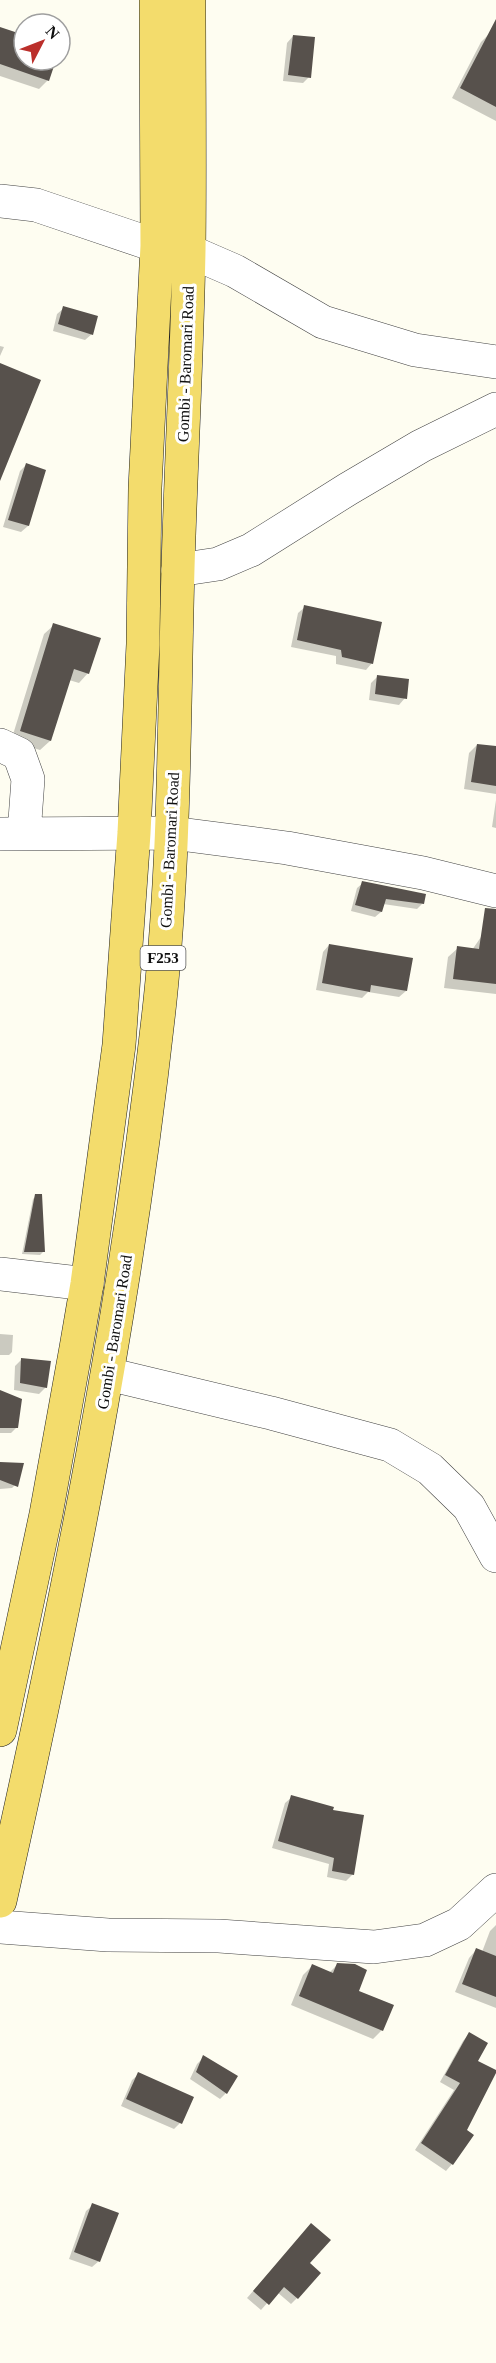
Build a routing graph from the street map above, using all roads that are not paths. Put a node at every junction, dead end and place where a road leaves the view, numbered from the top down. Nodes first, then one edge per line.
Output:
1 (156, 0) edge
2 (189, 0) edge
3 (0, 201) edge
4 (157, 246) junction
5 (189, 251) junction
6 (496, 362) edge
7 (496, 409) edge
8 (178, 570) junction
9 (0, 745) edge
10 (172, 833) junction
11 (12, 834) edge
12 (135, 834) junction
13 (496, 891) edge
14 (0, 1274) edge
15 (87, 1284) junction
16 (108, 1374) junction
17 (496, 1556) edge
18 (0, 1730) edge
19 (496, 1890) edge
20 (0, 1901) edge
21 (0, 1927) edge

1 - 4 main road, Gombi - Baromari Road / F253
2 - 5 main road, Gombi - Baromari Road / F253
3 - 4 street
4 - 12 main road, Gombi - Baromari Road / F253
5 - 6 street
5 - 8 main road, Gombi - Baromari Road / F253
7 - 8 street
8 - 10 main road, Gombi - Baromari Road / F253
9 - 11 street
10 - 12 street
10 - 13 street
10 - 16 main road, Gombi - Baromari Road / F253
11 - 12 street
12 - 15 main road, Gombi - Baromari Road / F253
14 - 15 street
15 - 18 main road, Gombi - Baromari Road / F253
16 - 17 street
16 - 20 main road, Gombi - Baromari Road / F253
19 - 21 street

